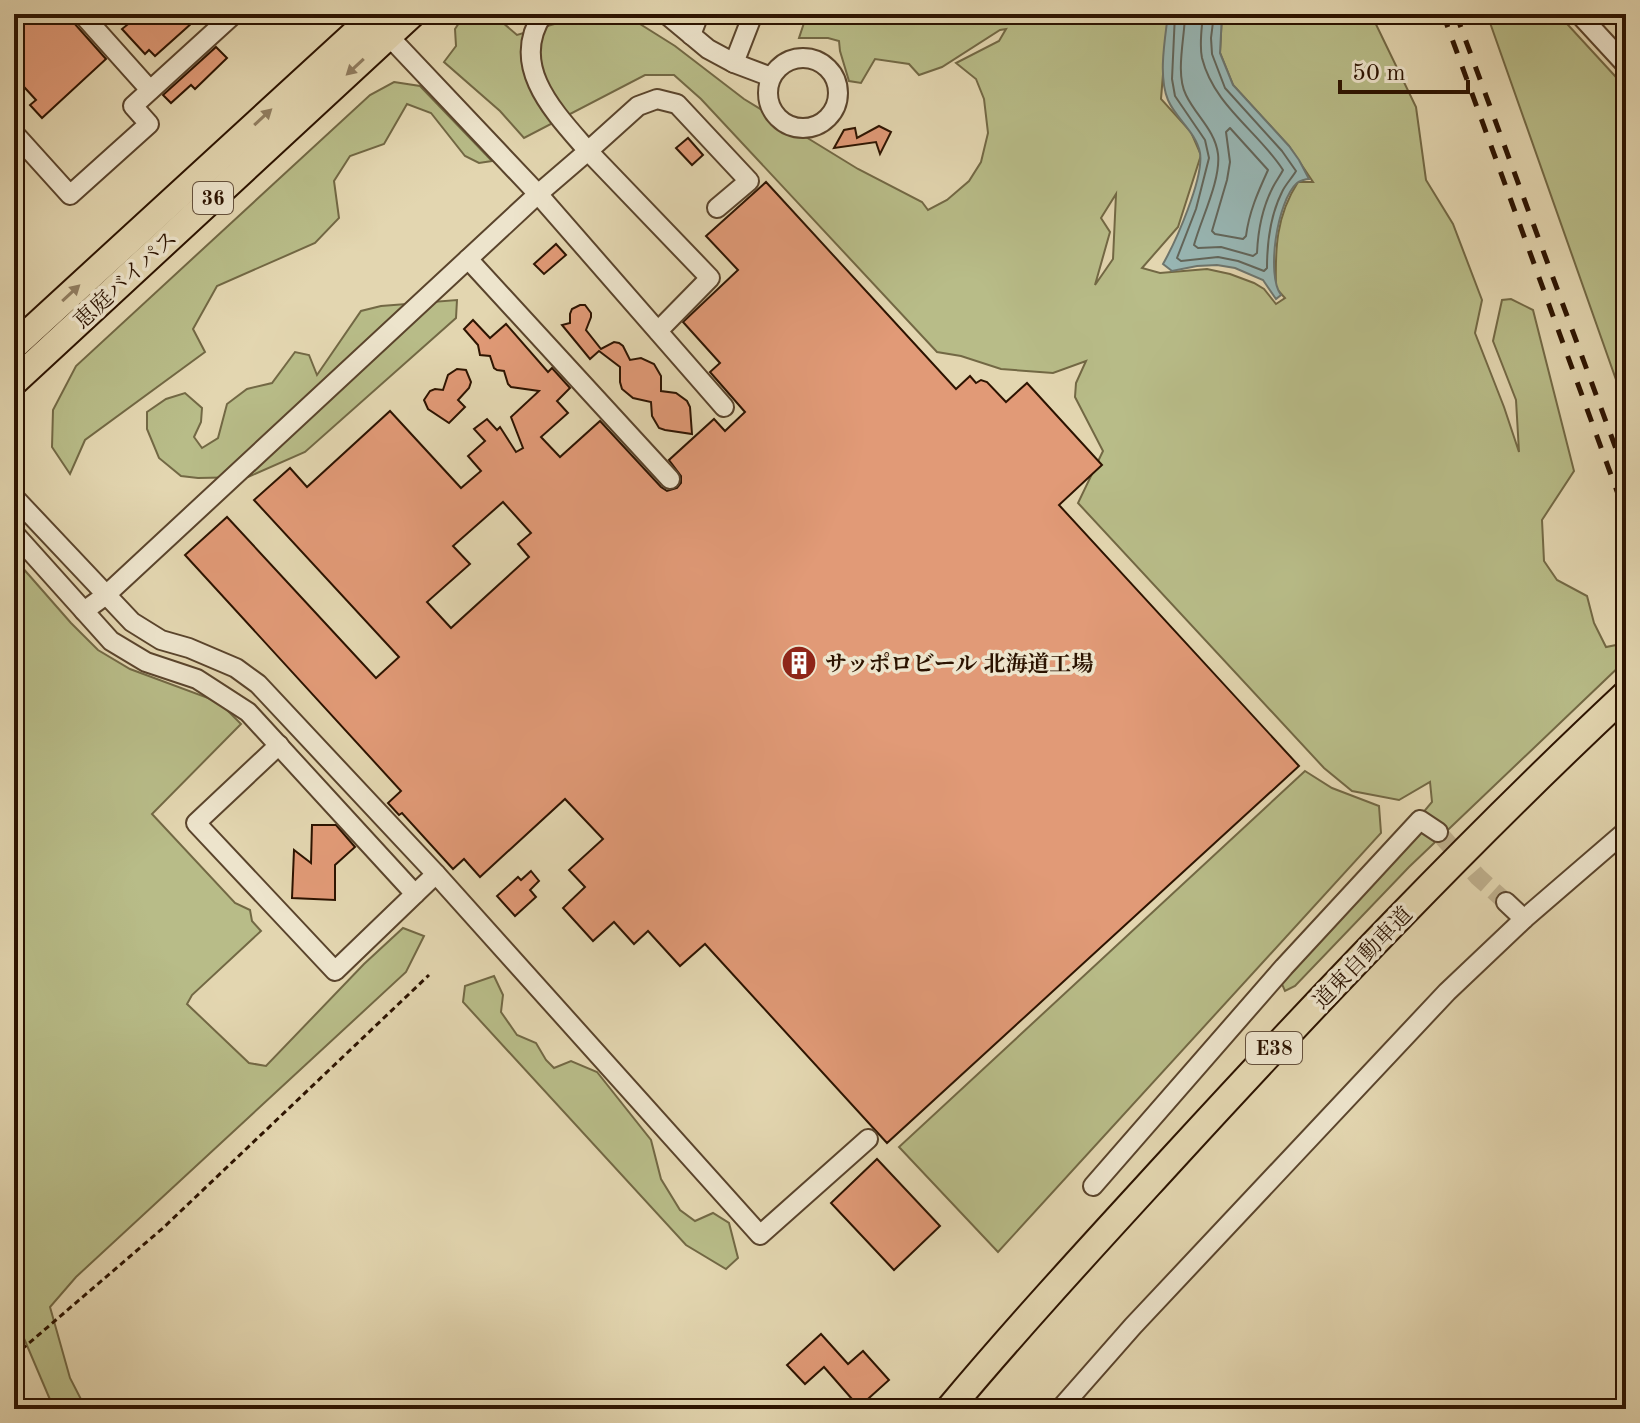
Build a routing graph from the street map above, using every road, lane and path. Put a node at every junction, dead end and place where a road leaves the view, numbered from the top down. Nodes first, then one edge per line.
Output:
1 (82, 14) edge
2 (234, 14) edge
3 (412, 14) edge
4 (543, 14) edge
5 (666, 14) edge
6 (699, 14) edge
7 (753, 14) edge
8 (1579, 14) edge
9 (377, 20) edge
10 (691, 35) junction
11 (734, 63) junction
12 (1626, 65) edge
13 (771, 77) dead end
14 (150, 90) junction
15 (14, 133) edge
16 (588, 151) junction
17 (538, 194) junction
18 (717, 208) dead end
19 (468, 259) junction
20 (658, 331) junction
21 (14, 346) edge
22 (14, 382) edge
23 (724, 407) dead end
24 (670, 479) dead end
25 (14, 497) edge
26 (14, 533) edge
27 (106, 595) junction
28 (84, 611) junction
29 (1621, 699) edge
30 (294, 721) junction
31 (276, 742) junction
32 (1626, 831) edge
33 (1438, 832) dead end
34 (436, 874) junction
35 (415, 894) junction
36 (1506, 902) tunnel mouth
37 (1524, 919) junction
38 (429, 975) dead end
39 (868, 1139) dead end
40 (1093, 1186) dead end
41 (14, 1356) edge
42 (949, 1409) edge
43 (1060, 1409) edge

1 - 14 street
2 - 14 street
3 - 9 highway, 恵庭バイパス / 36
4 - 16 street
5 - 10 street
6 - 10 street
7 - 11 street
8 - 12 street
9 - 17 street
21 -> 9 highway, 恵庭バイパス / 36
9 -> 22 highway, 恵庭バイパス / 36
10 - 11 street
11 - 13 street
14 - 15 street
16 - 17 street
16 - 18 street
16 - 20 street
17 - 19 street
17 - 20 street
19 - 24 street
19 - 27 street
20 - 23 street
25 - 27 street
26 - 28 street
27 - 28 street
27 - 30 street
28 - 31 street
29 - 42 highway, 道東自動車道 / E38
30 - 31 street
30 - 34 street
31 - 35 street
31 - 35 street
32 - 37 street
33 - 40 street
34 - 35 street
34 - 39 street
36 - 37 street
37 - 43 street
38 - 41 path

